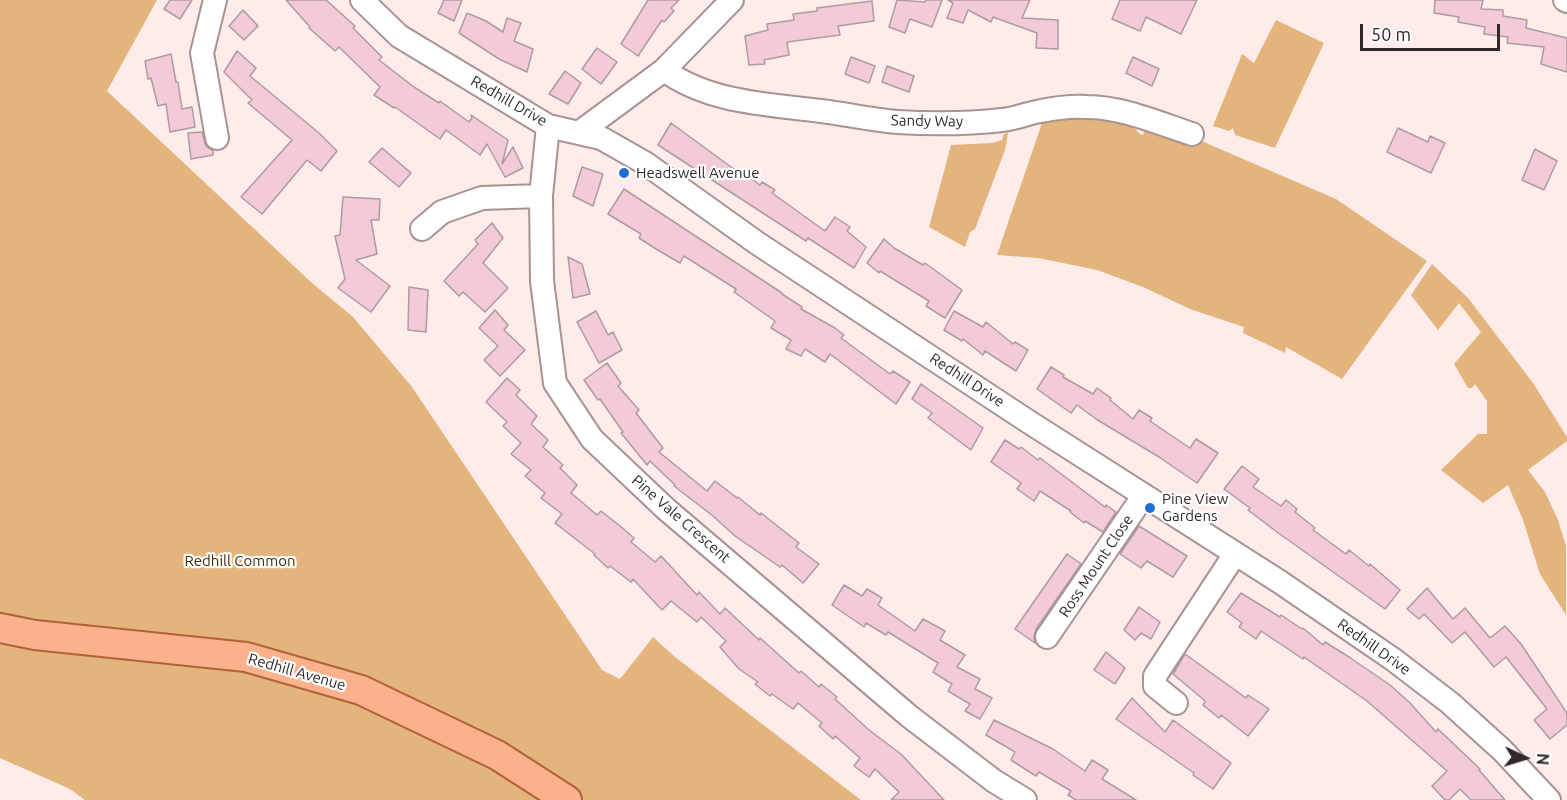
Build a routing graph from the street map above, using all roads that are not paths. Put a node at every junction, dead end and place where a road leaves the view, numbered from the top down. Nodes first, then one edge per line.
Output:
1 (215, 0) edge
2 (362, 0) edge
3 (732, 0) edge
4 (664, 70) junction
5 (548, 126) junction
6 (580, 132) junction
7 (1192, 134) dead end
8 (217, 138) dead end
9 (541, 196) junction
10 (422, 229) dead end
11 (1144, 495) junction
12 (1235, 554) junction
13 (0, 628) edge
14 (1047, 637) dead end
15 (1176, 704) dead end
16 (567, 800) edge
17 (1024, 800) edge
18 (1549, 800) edge

1 - 8 street
2 - 5 street, Redhill Drive
3 - 4 street
4 - 6 street
4 - 7 street, Sandy Way
5 - 6 street, Redhill Drive
5 - 9 street, Pine Vale Crescent
6 - 11 street, Redhill Drive
9 - 10 street
9 - 17 street, Pine Vale Crescent
11 - 12 street, Redhill Drive
11 - 14 street, Ross Mount Close
12 - 15 street
12 - 18 street, Redhill Drive
13 - 16 main road, Redhill Avenue

